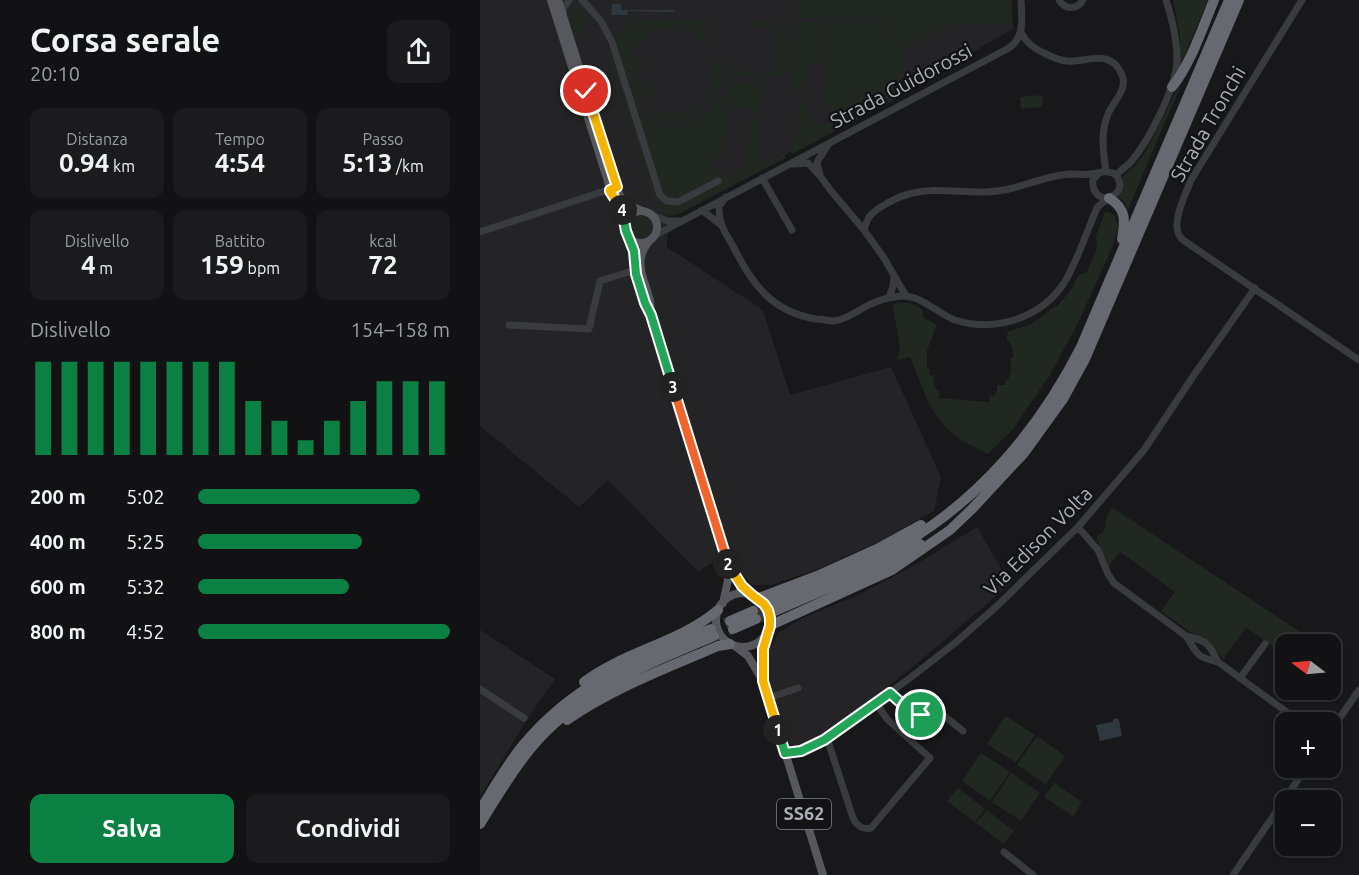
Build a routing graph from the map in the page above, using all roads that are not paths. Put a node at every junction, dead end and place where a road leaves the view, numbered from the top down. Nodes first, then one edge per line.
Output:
1 (576, 0) edge
2 (1023, 0) edge
3 (1059, 0) edge
4 (1083, 0) edge
5 (1166, 0) edge
6 (1214, 0) edge
7 (1229, 0) edge
8 (1239, 0) edge
9 (1302, 0) edge
10 (560, 1) edge
11 (583, 2) edge
12 (561, 19) junction
13 (1021, 32) junction
14 (1172, 87) junction
15 (591, 122) junction
16 (830, 142) junction
17 (788, 165) junction
18 (1103, 172) junction
19 (1071, 174) junction
20 (1116, 175) junction
21 (820, 176) junction
22 (762, 178) junction
23 (718, 181) dead end
24 (614, 188) junction
25 (1095, 191) junction
26 (726, 197) junction
27 (1108, 198) junction
28 (1097, 208) junction
29 (702, 210) junction
30 (642, 211) junction
31 (652, 215) junction
32 (869, 218) junction
33 (855, 219) junction
34 (680, 221) junction
35 (626, 225) junction
36 (721, 225) junction
37 (792, 230) dead end
38 (864, 230) junction
39 (480, 232) edge
40 (627, 235) junction
41 (652, 238) junction
42 (635, 270) junction
43 (894, 278) junction
44 (1255, 288) junction
45 (906, 296) junction
46 (889, 298) junction
47 (1097, 309) junction
48 (651, 315) junction
49 (509, 325) dead end
50 (1359, 360) edge
51 (985, 495) junction
52 (958, 505) junction
53 (1078, 527) junction
54 (726, 561) junction
55 (755, 597) junction
56 (721, 607) junction
57 (755, 615) tunnel mouth
58 (731, 625) tunnel mouth
59 (768, 630) junction
60 (712, 633) tunnel mouth
61 (1186, 636) junction
62 (1265, 644) dead end
63 (732, 645) junction
64 (1218, 662) junction
65 (1240, 678) junction
66 (763, 681) junction
67 (798, 688) dead end
68 (480, 689) edge
69 (1359, 690) edge
70 (890, 693) junction
71 (768, 698) junction
72 (876, 703) junction
73 (1287, 712) edge
74 (1341, 716) edge
75 (524, 718) dead end
76 (963, 731) dead end
77 (827, 738) junction
78 (523, 752) junction
79 (785, 753) junction
80 (1299, 778) edge
81 (480, 810) edge
82 (480, 824) edge
83 (1004, 852) dead end
84 (823, 875) edge
85 (1033, 875) edge
86 (1233, 875) edge

1 - 10 street
1 - 11 street
2 - 13 street
3 - 4 street
5 - 14 street
6 - 14 highway
7 - 47 highway
8 - 51 highway
9 - 44 street, Strada Tronchi
10 - 12 main road
11 - 23 street
12 - 15 main road
12 - 15 main road
13 - 16 street, Strada Guidorossi
13 - 18 street
14 - 20 street
15 - 24 main road
16 - 17 street, Strada Guidorossi
16 - 21 street
17 - 21 street
17 - 22 street, Strada Guidorossi
18 - 19 street
18 - 20 street
18 - 25 street
19 - 25 street
19 - 32 street
20 - 27 street
21 - 33 street
22 - 26 street, Strada Guidorossi
22 - 37 street
24 - 30 main road
24 - 35 main road
24 - 39 street
25 - 27 street
25 - 28 street
26 - 29 street, Strada Guidorossi
26 - 36 street
27 - 28 street
27 - 47 highway
28 - 45 street
29 - 34 street, Strada Guidorossi
29 - 36 street
30 - 31 main road
30 - 35 main road
31 - 34 street
31 - 41 main road
32 - 33 street
32 - 38 street
33 - 38 street
34 - 41 street, Strada Guidorossi
35 - 40 main road
36 - 46 street
38 - 43 street
40 - 41 main road
40 - 42 main road
41 - 48 main road
42 - 48 main road
42 - 49 street
43 - 45 street
43 - 46 street
44 - 50 street, Strada Tronchi
44 - 53 street, Via Edison Volta
45 - 46 street
47 - 52 highway
48 - 54 main road
51 - 52 highway
51 - 59 highway
52 - 55 highway
53 - 61 street
53 - 70 street, Via Edison Volta
54 - 55 main road
54 - 56 main road
55 - 56 main road
55 - 59 main road
56 - 63 main road
56 - 78 highway
57 - 58 highway
59 - 63 main road
59 - 66 main road
60 - 78 highway
61 - 64 street
61 - 64 street
62 - 65 street
63 - 66 main road
63 - 78 highway
64 - 65 street
65 - 73 street
66 - 71 main road, SS62
67 - 71 street
68 - 75 street
69 - 74 street
70 - 72 street, Via Edison Volta
70 - 76 street
71 - 79 main road, SS62
72 - 77 street, Via Edison Volta
72 - 77 street
77 - 79 street, Via Edison Volta
78 - 81 highway
78 - 82 highway
79 - 84 main road, SS62
80 - 86 street
83 - 85 street

